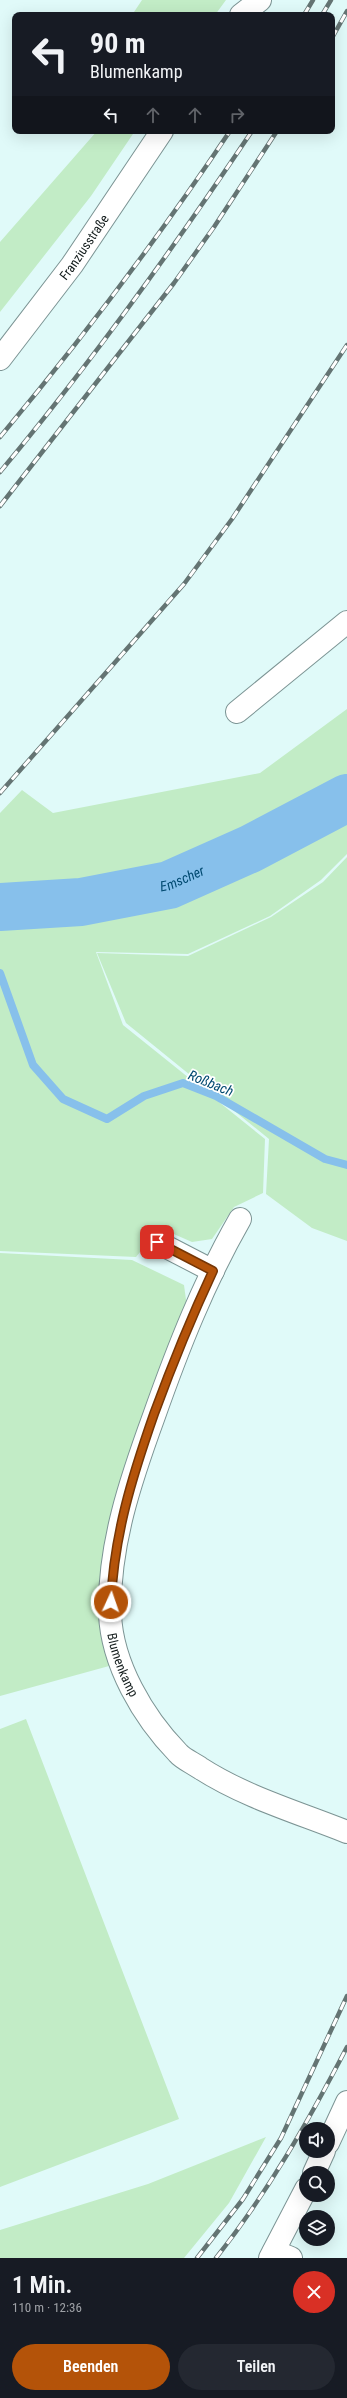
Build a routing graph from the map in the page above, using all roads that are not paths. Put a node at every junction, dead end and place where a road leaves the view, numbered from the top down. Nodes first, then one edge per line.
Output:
1 (260, 0) edge
2 (245, 12) edge
3 (160, 134) edge
4 (0, 359) edge
5 (347, 622) edge
6 (237, 712) dead end
7 (240, 1219) dead end
8 (157, 1242) dead end
9 (213, 1271) junction
10 (347, 1832) edge
11 (347, 2102) edge
12 (335, 2128) edge
13 (301, 2202) edge
14 (278, 2256) edge

1 - 2 street
3 - 4 street, Franziusstraße
5 - 6 street
7 - 9 street, Blumenkamp
8 - 9 street
9 - 10 street, Blumenkamp
11 - 12 street
13 - 14 street

